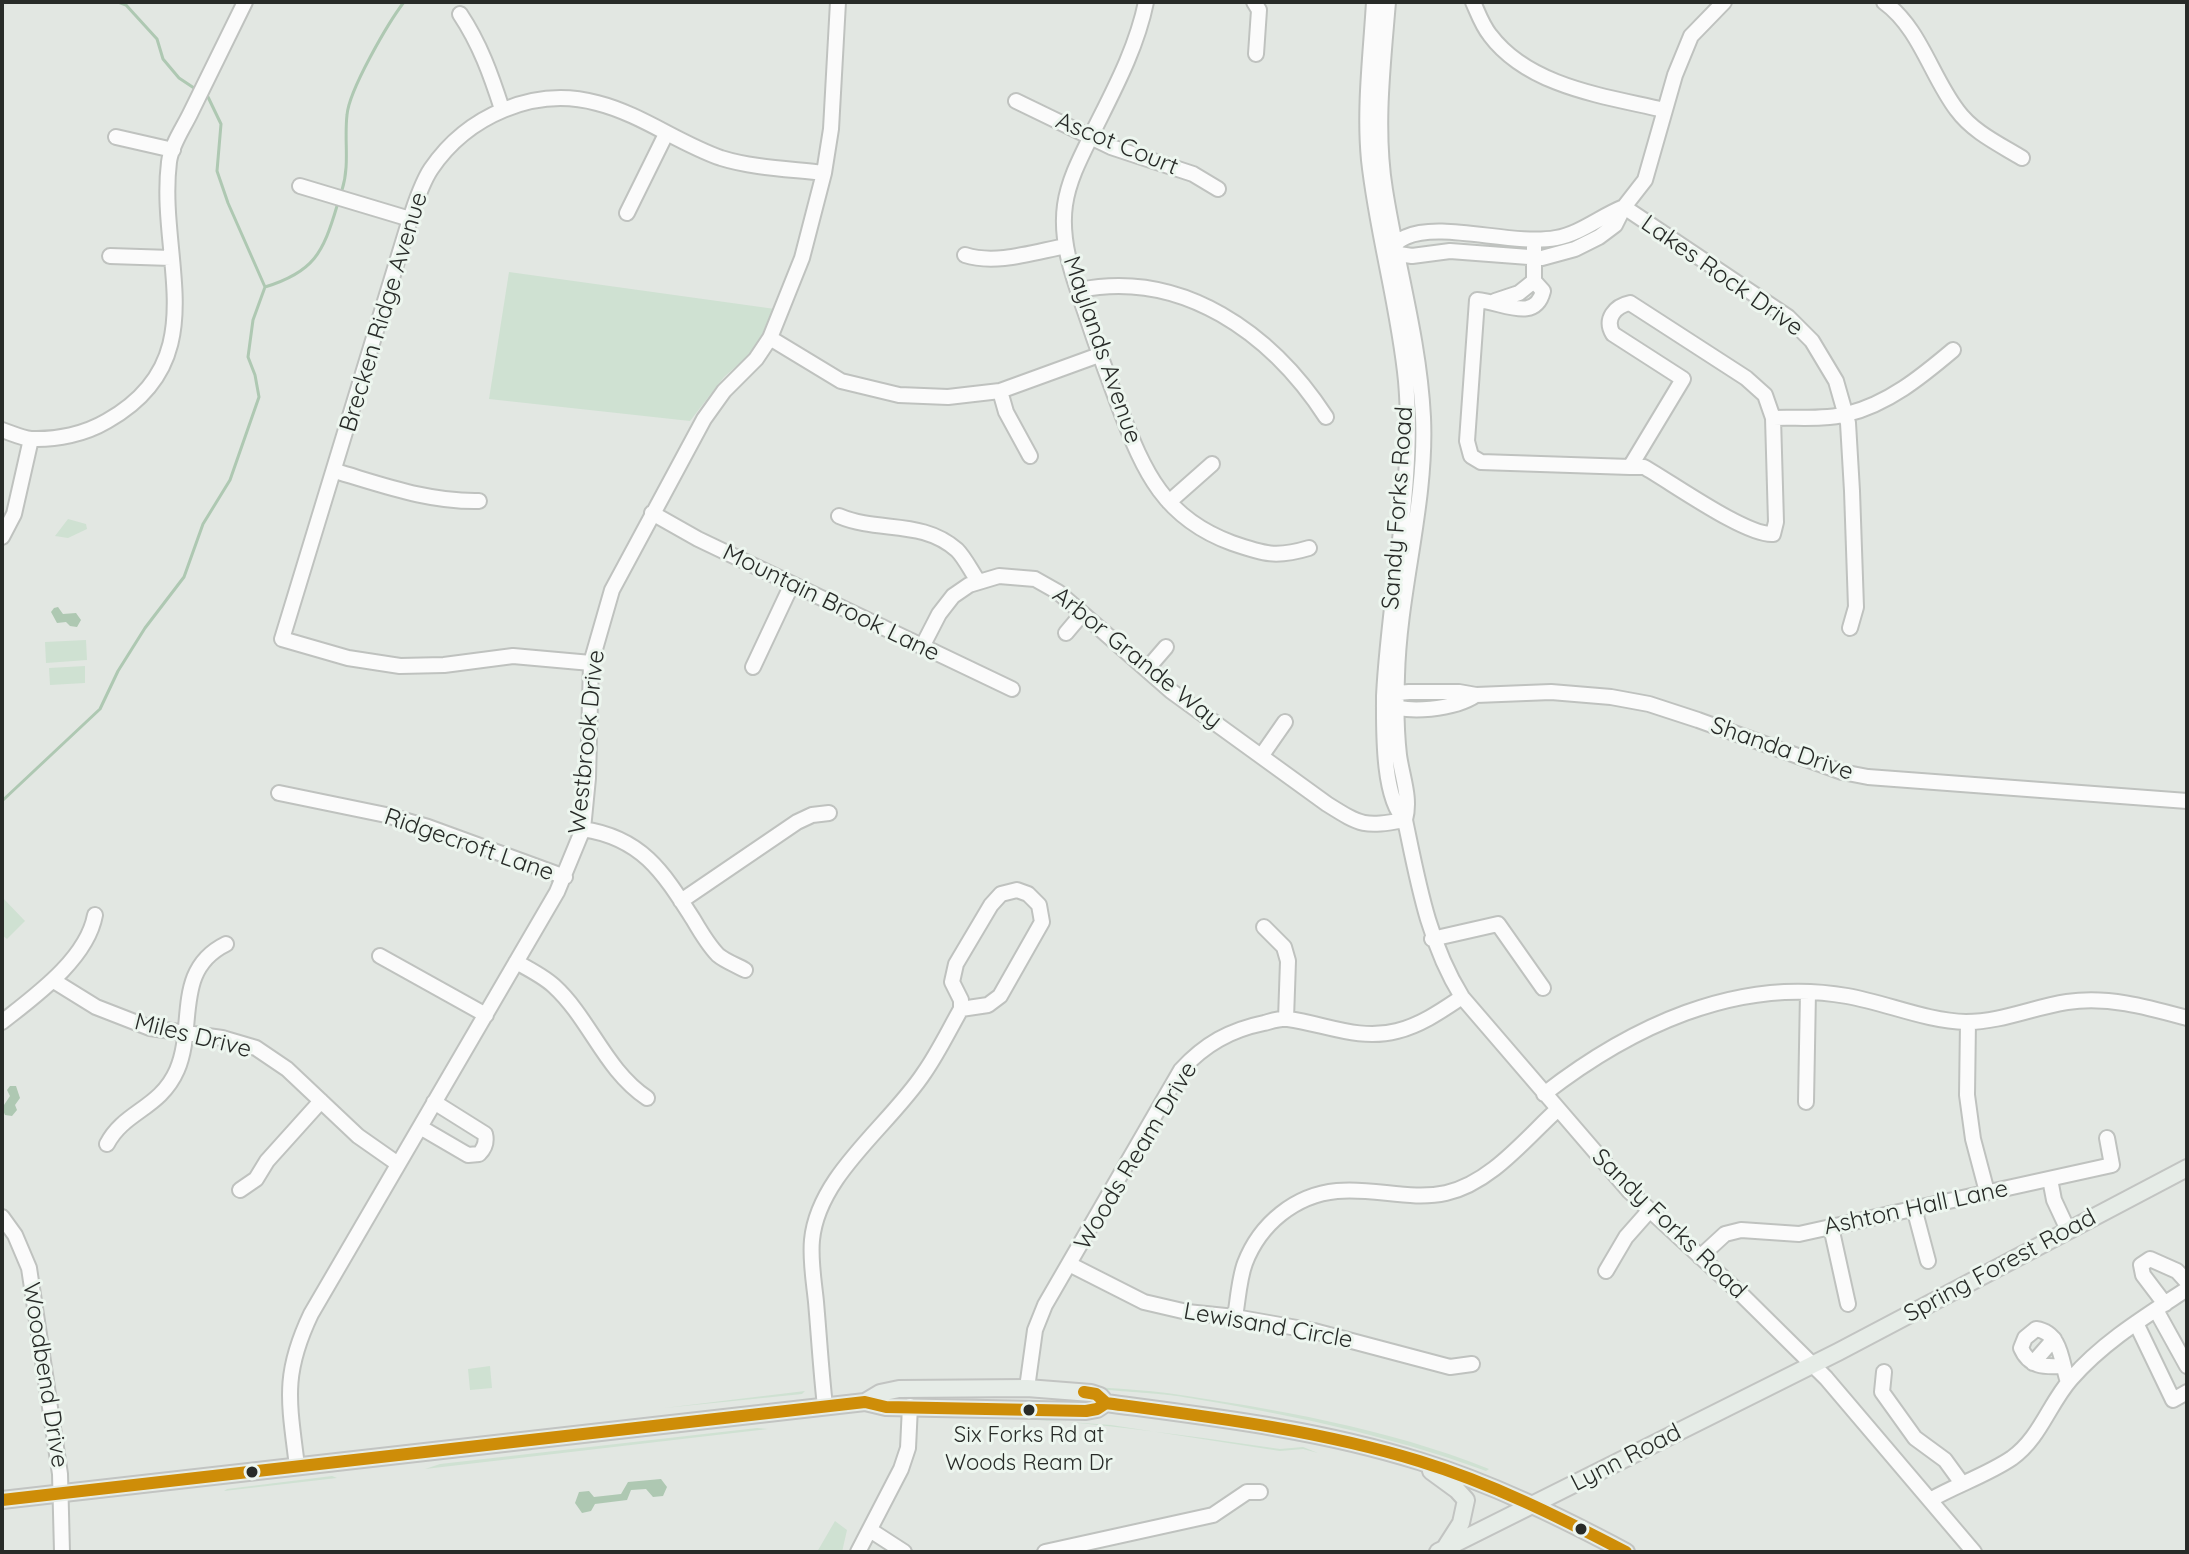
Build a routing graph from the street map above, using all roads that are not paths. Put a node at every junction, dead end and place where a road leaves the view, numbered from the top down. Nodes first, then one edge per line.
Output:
1 (245, 2) edge
2 (838, 2) edge
3 (1146, 2) edge
4 (1254, 2) edge
5 (1374, 2) edge
6 (1388, 2) edge
7 (1473, 2) edge
8 (1724, 2) edge
9 (1884, 2) edge
10 (460, 14) dead end
11 (1256, 54) dead end
12 (1016, 101) dead end
13 (502, 109) junction
14 (1664, 110) junction
15 (666, 134) junction
16 (1092, 136) junction
17 (116, 137) dead end
18 (173, 150) junction
19 (2022, 158) dead end
20 (824, 173) junction
21 (300, 186) dead end
22 (1218, 189) dead end
23 (1624, 207) junction
24 (627, 213) dead end
25 (410, 219) junction
26 (1534, 240) junction
27 (1066, 246) junction
28 (1393, 250) junction
29 (965, 255) dead end
30 (110, 256) dead end
31 (171, 258) junction
32 (1533, 258) junction
33 (1079, 290) junction
34 (770, 338) junction
35 (1953, 350) dead end
36 (1099, 355) junction
37 (1000, 391) junction
38 (1846, 415) junction
39 (1326, 417) dead end
40 (1773, 418) junction
41 (2, 430) edge
42 (31, 439) junction
43 (1030, 456) dead end
44 (1212, 464) dead end
45 (1630, 467) junction
46 (335, 471) junction
47 (479, 501) dead end
48 (1169, 502) junction
49 (652, 513) junction
50 (839, 516) dead end
51 (2, 537) edge
52 (1309, 548) dead end
53 (978, 581) junction
54 (792, 584) junction
55 (1082, 614) junction
56 (1850, 628) dead end
57 (1066, 633) dead end
58 (922, 647) junction
59 (1166, 647) dead end
60 (591, 663) junction
61 (753, 667) dead end
62 (1147, 669) junction
63 (1012, 689) dead end
64 (1397, 693) junction
65 (1476, 695) junction
66 (1390, 706) junction
67 (1285, 722) dead end
68 (1262, 755) junction
69 (279, 793) dead end
70 (2187, 801) edge
71 (829, 813) dead end
72 (1405, 820) junction
73 (583, 829) junction
74 (565, 877) junction
75 (681, 901) junction
76 (95, 915) dead end
77 (1264, 927) dead end
78 (1432, 939) junction
79 (226, 944) dead end
80 (380, 956) dead end
81 (516, 962) junction
82 (745, 970) dead end
83 (54, 981) junction
84 (1543, 988) dead end
85 (1808, 992) junction
86 (1462, 997) junction
87 (961, 1009) junction
88 (486, 1015) junction
89 (2187, 1018) edge
90 (1286, 1019) junction
91 (2, 1022) edge
92 (1968, 1022) junction
93 (184, 1032) junction
94 (1544, 1094) junction
95 (647, 1098) dead end
96 (321, 1101) junction
97 (434, 1102) junction
98 (1806, 1102) dead end
99 (1558, 1109) junction
100 (420, 1127) junction
101 (2107, 1138) dead end
102 (107, 1144) dead end
103 (398, 1164) junction
104 (2187, 1168) edge
105 (2050, 1179) junction
106 (240, 1190) dead end
107 (1987, 1192) junction
108 (1914, 1208) junction
109 (1649, 1211) junction
110 (2, 1217) edge
111 (1831, 1227) junction
112 (2068, 1230) junction
113 (1700, 1257) junction
114 (1928, 1261) dead end
115 (1071, 1265) junction
116 (1606, 1271) dead end
117 (2187, 1282) edge
118 (2187, 1289) edge
119 (1848, 1304) dead end
120 (2160, 1307) junction
121 (1235, 1317) junction
122 (2136, 1323) junction
123 (2054, 1339) junction
124 (2033, 1363) junction
125 (1472, 1364) dead end
126 (1813, 1364) junction
127 (2186, 1364) edge
128 (2062, 1366) junction
129 (1884, 1372) dead end
130 (2160, 1374) junction
131 (2068, 1382) junction
132 (1027, 1388) junction
133 (2187, 1392) edge
134 (865, 1402) junction
135 (1106, 1403) junction
136 (825, 1406) junction
137 (910, 1406) junction
138 (1421, 1461) junction
139 (297, 1466) junction
140 (1961, 1482) junction
141 (1260, 1492) dead end
142 (62, 1493) junction
143 (2, 1500) edge
144 (1930, 1500) junction
145 (1534, 1505) junction
146 (870, 1530) junction
147 (1073, 1549) edge
148 (1441, 1551) edge
149 (62, 1552) edge
150 (858, 1552) edge
151 (904, 1552) edge
152 (1045, 1552) edge
153 (1626, 1552) edge
154 (1974, 1552) edge

1 - 18 street
2 - 20 street, Westbrook Drive
3 - 16 street, Maylands Avenue
4 - 11 street
5 - 28 street, Sandy Forks Road
6 - 28 street, Sandy Forks Road
7 - 14 street
8 - 14 street
9 - 19 street
10 - 13 street
12 - 16 street, Ascot Court
13 - 15 street, Brecken Ridge Avenue
13 - 25 street, Brecken Ridge Avenue
14 - 23 street
15 - 20 street, Brecken Ridge Avenue
15 - 24 street
16 - 22 street, Ascot Court
16 - 27 street, Maylands Avenue
17 - 18 street
18 - 31 street
20 - 34 street, Westbrook Drive
21 - 25 street
23 - 26 street
23 - 32 street
23 - 38 street, Lakes Rock Drive
25 - 46 street, Brecken Ridge Avenue
26 - 28 street
26 - 32 street
27 - 29 street
27 - 33 street, Maylands Avenue
28 - 32 street
28 - 64 street, Sandy Forks Road
28 - 66 street, Sandy Forks Road
30 - 31 street
31 - 42 street
32 - 45 street
33 - 36 street, Maylands Avenue
33 - 39 street
34 - 37 street
34 - 49 street, Westbrook Drive
35 - 38 street
36 - 37 street
36 - 48 street, Maylands Avenue
37 - 43 street
38 - 40 street
38 - 56 street, Lakes Rock Drive
40 - 45 street
40 - 45 street
41 - 42 street
42 - 51 street
44 - 48 street
46 - 47 street
46 - 60 street, Brecken Ridge Avenue
48 - 52 street, Maylands Avenue
49 - 54 street, Mountain Brook Lane
49 - 60 street, Westbrook Drive
50 - 53 street
53 - 55 street, Arbor Grande Way
53 - 58 street
54 - 58 street, Mountain Brook Lane
54 - 61 street
55 - 57 street
55 - 62 street, Arbor Grande Way
58 - 63 street, Mountain Brook Lane
59 - 62 street
60 - 73 street, Westbrook Drive
62 - 68 street, Arbor Grande Way
64 - 65 street, Shanda Drive
64 - 66 street
65 - 66 street, Shanda Drive
65 - 70 street, Shanda Drive
66 - 72 street, Sandy Forks Road
67 - 68 street
68 - 72 street, Arbor Grande Way
69 - 74 street, Ridgecroft Lane
71 - 75 street
72 - 78 street, Sandy Forks Road
73 - 74 street, Westbrook Drive
73 - 75 street
74 - 81 street, Westbrook Drive
75 - 82 street
76 - 83 street
77 - 90 street
78 - 84 street
78 - 86 street, Sandy Forks Road
79 - 93 street
80 - 88 street
81 - 88 street, Westbrook Drive
81 - 95 street
83 - 91 street
83 - 93 street, Miles Drive
85 - 92 street
85 - 94 street
85 - 98 street
86 - 90 street, Woods Ream Drive
86 - 94 street, Sandy Forks Road
87 - 87 street
87 - 136 street
88 - 97 street, Westbrook Drive
89 - 92 street
90 - 115 street, Woods Ream Drive
92 - 107 street
93 - 96 street, Miles Drive
93 - 102 street
94 - 99 street, Sandy Forks Road
96 - 103 street, Miles Drive
96 - 106 street
97 - 100 street, Westbrook Drive
97 - 100 street
99 - 109 street, Sandy Forks Road
99 - 121 street
100 - 103 street, Westbrook Drive
101 - 105 street, Ashton Hall Lane
103 - 139 street, Westbrook Drive
104 - 112 main road, Spring Forest Road
105 - 107 street, Ashton Hall Lane
105 - 112 street
107 - 108 street, Ashton Hall Lane
108 - 111 street, Ashton Hall Lane
108 - 114 street
109 - 113 street, Sandy Forks Road
109 - 116 street
110 - 142 street, Woodbend Drive
111 - 113 street, Ashton Hall Lane
111 - 119 street
112 - 126 main road, Spring Forest Road
113 - 126 street, Sandy Forks Road
115 - 121 street, Lewisand Circle
115 - 132 street, Woods Ream Drive
117 - 120 street
118 - 120 street
120 - 122 street
120 - 127 street
121 - 125 street, Lewisand Circle
122 - 130 street
122 - 131 street
123 - 124 street
123 - 124 street
123 - 128 street
124 - 128 street
126 - 144 street, Sandy Forks Road
126 - 145 main road, Lynn Road
127 - 130 street
128 - 131 street
129 - 140 street
130 - 133 street
131 - 140 street
132 - 134 main road
132 - 135 main road
134 - 136 main road
134 - 137 main road
135 - 137 main road
135 - 138 main road
136 - 139 main road
137 - 146 street
138 - 145 main road
138 - 148 main road
139 - 142 main road
140 - 144 street
141 - 147 street
142 - 143 main road
142 - 149 street, Woodbend Drive
144 - 154 street, Sandy Forks Road
145 - 148 main road, Lynn Road
145 - 153 main road
146 - 150 street
146 - 151 street
147 - 152 street

